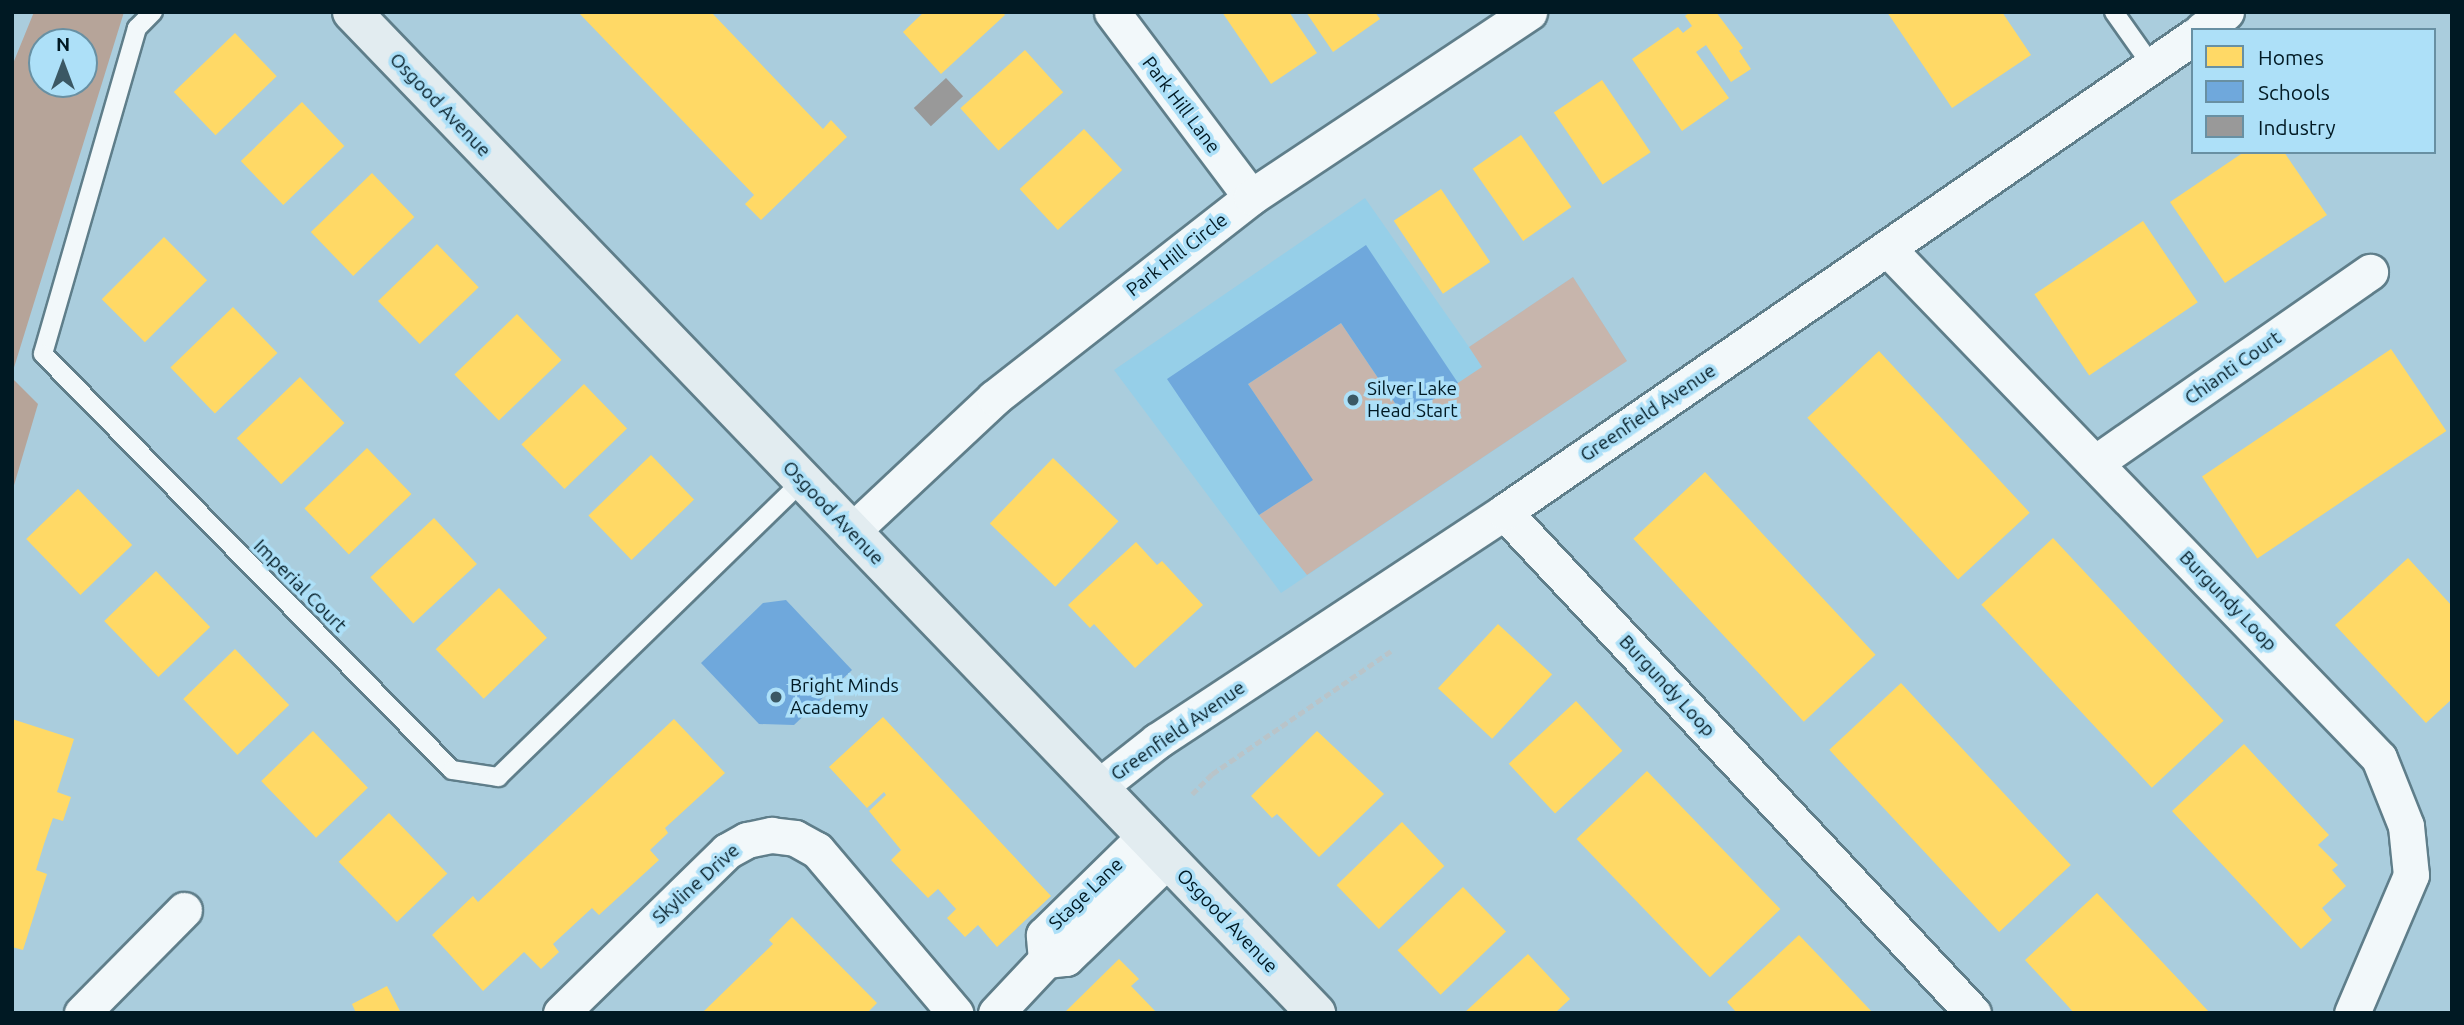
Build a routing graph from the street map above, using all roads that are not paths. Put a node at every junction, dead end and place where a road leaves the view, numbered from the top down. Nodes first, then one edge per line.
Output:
1 (153, 12) edge
2 (352, 12) edge
3 (1112, 12) edge
4 (1529, 12) edge
5 (2114, 12) edge
6 (2225, 12) edge
7 (2205, 28) edge
8 (2191, 38) edge
9 (2153, 67) junction
10 (1251, 197) junction
11 (1888, 248) junction
12 (2370, 272) dead end
13 (2095, 463) junction
14 (802, 481) junction
15 (1504, 512) junction
16 (851, 533) junction
17 (1100, 786) junction
18 (1157, 847) junction
19 (184, 910) dead end
20 (82, 1013) edge
21 (561, 1013) edge
22 (955, 1013) edge
23 (996, 1013) edge
24 (1316, 1013) edge
25 (1973, 1013) edge
26 (2352, 1013) edge

1 - 14 lane, Imperial Court
2 - 14 street, Osgood Avenue
3 - 10 street, Park Hill Lane
4 - 10 street, Park Hill Circle
5 - 9 lane
6 - 7 street
8 - 9 street, Greenfield Avenue
9 - 11 street, Greenfield Avenue
10 - 16 street, Park Hill Circle
11 - 13 street, Burgundy Loop
11 - 15 street, Greenfield Avenue
12 - 13 street, Chianti Court
13 - 26 street, Burgundy Loop
14 - 16 street, Osgood Avenue
15 - 17 street, Greenfield Avenue
15 - 25 street, Burgundy Loop
16 - 17 street, Osgood Avenue
17 - 18 street, Osgood Avenue
18 - 23 street, Stage Lane
18 - 24 street, Osgood Avenue
19 - 20 street
21 - 22 street, Skyline Drive

